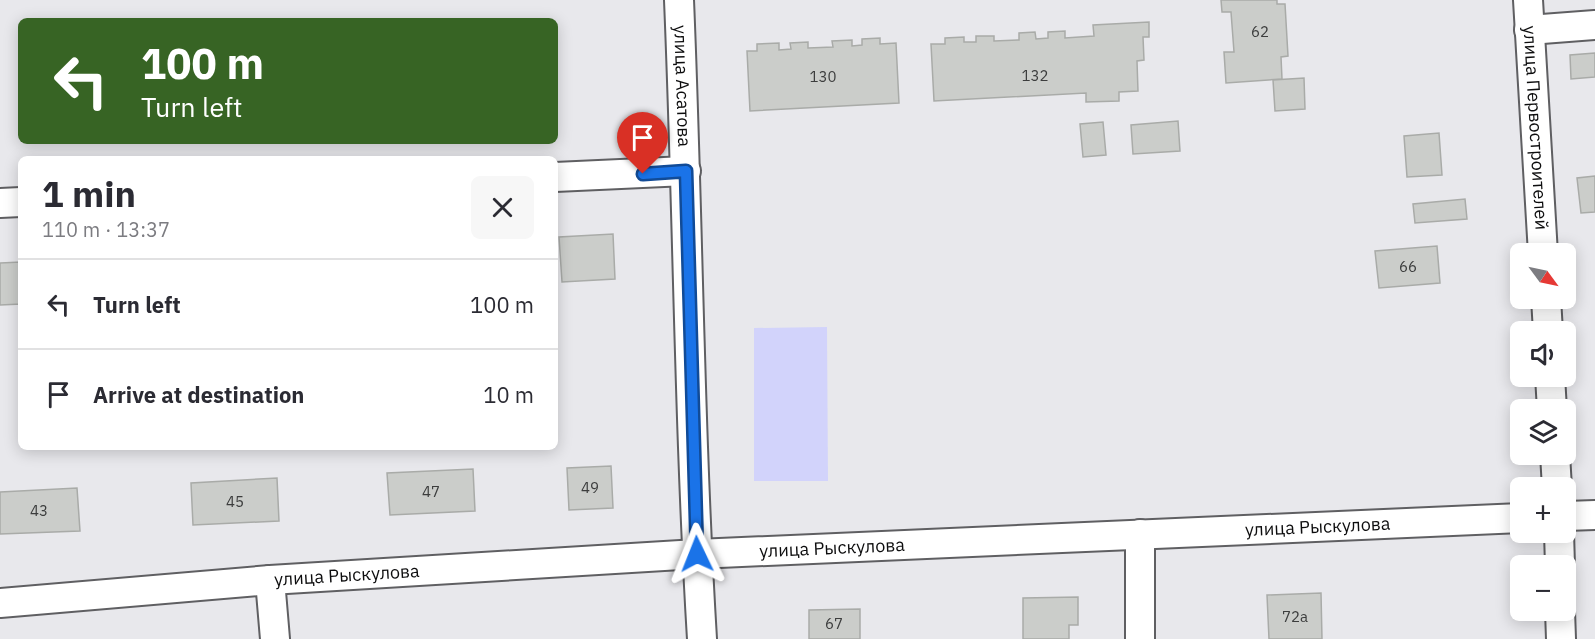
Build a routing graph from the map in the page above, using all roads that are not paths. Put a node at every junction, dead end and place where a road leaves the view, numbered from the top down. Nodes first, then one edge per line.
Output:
1 (679, 0) edge
2 (1528, 0) edge
3 (1595, 25) edge
4 (1529, 30) junction
5 (686, 171) junction
6 (558, 177) edge
7 (18, 202) edge
8 (0, 203) edge
9 (1542, 243) edge
10 (1595, 515) edge
11 (1576, 516) edge
12 (1510, 518) edge
13 (1140, 534) junction
14 (697, 554) junction
15 (270, 580) junction
16 (0, 603) edge
17 (1560, 621) edge
18 (275, 639) edge
19 (702, 639) edge
20 (1140, 639) edge
21 (1561, 639) edge

1 - 5 street, улица Асатова
2 - 4 street, улица Первостроителей
3 - 4 street
4 - 9 street, улица Первостроителей
5 - 6 street
5 - 14 street, улица Асатова
7 - 8 street
10 - 11 street
12 - 13 street, улица Рыскулова
13 - 14 street, улица Рыскулова
13 - 20 street
14 - 15 street, улица Рыскулова
14 - 19 street, улица Асатова
15 - 16 street, улица Рыскулова
15 - 18 street
17 - 21 street

